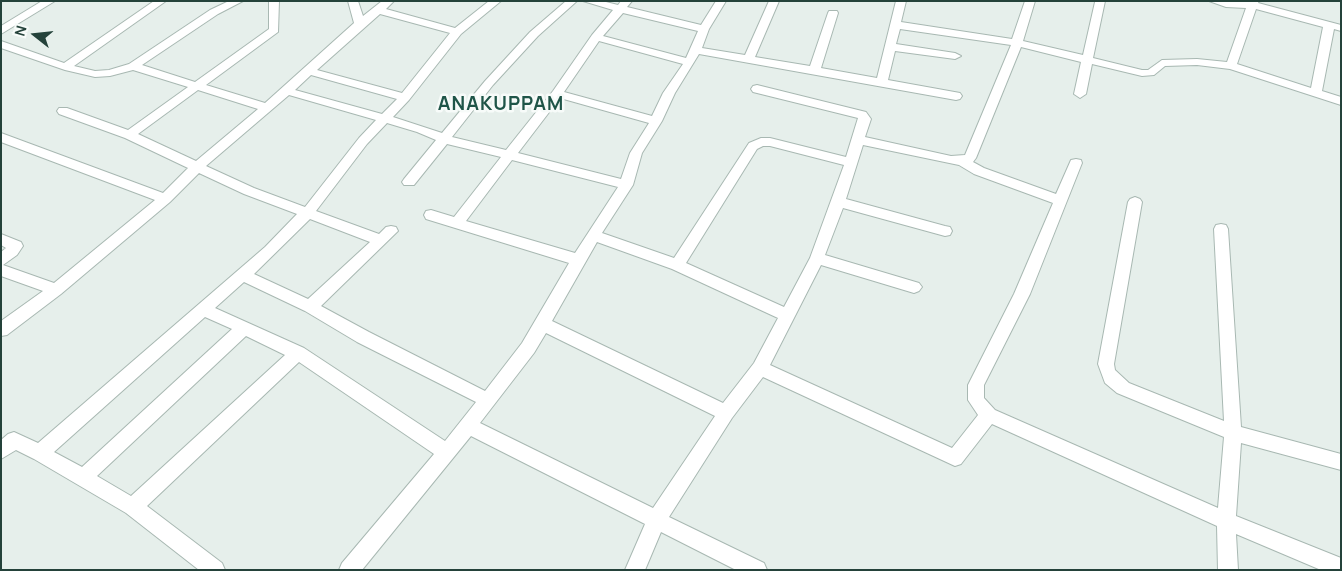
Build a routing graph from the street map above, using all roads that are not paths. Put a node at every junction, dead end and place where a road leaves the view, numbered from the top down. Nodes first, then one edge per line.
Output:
1 (50, 1) edge
2 (161, 1) edge
3 (238, 1) edge
4 (274, 1) edge
5 (353, 1) edge
6 (389, 1) edge
7 (496, 1) edge
8 (572, 1) edge
9 (588, 1) edge
10 (721, 1) edge
11 (774, 1) edge
12 (902, 1) edge
13 (1030, 1) edge
14 (1214, 1) edge
15 (1100, 2) edge
16 (1253, 3) edge
17 (624, 5) edge
18 (378, 10) junction
19 (833, 13) dead end
20 (360, 24) junction
21 (897, 24) junction
22 (1329, 26) junction
23 (1341, 28) edge
24 (704, 29) junction
25 (1, 31) edge
26 (457, 32) junction
27 (596, 37) junction
28 (1, 44) edge
29 (1017, 44) junction
30 (892, 47) junction
31 (692, 56) junction
32 (955, 56) dead end
33 (749, 58) junction
34 (1086, 58) junction
35 (133, 66) junction
36 (1231, 66) junction
37 (65, 67) junction
38 (815, 70) junction
39 (307, 71) junction
40 (882, 82) junction
41 (198, 86) junction
42 (757, 89) dead end
43 (287, 91) junction
44 (1316, 92) junction
45 (557, 94) junction
46 (1080, 94) dead end
47 (956, 96) dead end
48 (405, 97) junction
49 (1341, 101) edge
50 (267, 108) junction
51 (63, 111) dead end
52 (386, 118) junction
53 (656, 120) junction
54 (129, 135) junction
55 (1, 137) edge
56 (445, 139) junction
57 (858, 140) junction
58 (511, 154) junction
59 (962, 161) junction
60 (851, 162) junction
61 (1076, 163) dead end
62 (198, 166) junction
63 (409, 182) dead end
64 (626, 185) junction
65 (165, 199) junction
66 (1060, 201) junction
67 (838, 202) junction
68 (1135, 202) dead end
69 (308, 212) junction
70 (431, 215) dead end
71 (457, 223) junction
72 (1221, 229) dead end
73 (945, 231) dead end
74 (594, 236) junction
75 (1, 239) edge
76 (817, 258) junction
77 (1, 260) edge
78 (578, 260) junction
79 (677, 265) junction
80 (1, 270) edge
81 (243, 275) junction
82 (914, 287) dead end
83 (56, 290) junction
84 (310, 307) junction
85 (205, 310) junction
86 (787, 315) junction
87 (543, 324) junction
88 (244, 328) junction
89 (1, 330) edge
90 (298, 353) junction
91 (760, 368) junction
92 (488, 400) junction
93 (726, 413) junction
94 (989, 415) junction
95 (468, 426) junction
96 (1233, 432) junction
97 (1, 451) edge
98 (445, 451) junction
99 (40, 453) junction
100 (1341, 462) edge
101 (83, 478) junction
102 (133, 507) junction
103 (657, 519) junction
104 (1226, 522) junction
105 (1341, 568) edge
106 (215, 570) edge
107 (349, 570) edge
108 (636, 570) edge
109 (757, 570) edge
110 (1228, 570) edge

1 - 25 street
2 - 37 street
3 - 35 street
4 - 41 street
5 - 20 street
6 - 18 street
7 - 26 street
8 - 56 street
9 - 17 street
10 - 24 street
11 - 33 street
12 - 21 street
13 - 29 street
14 - 16 street
15 - 34 street
16 - 22 street
16 - 36 street
17 - 24 street
17 - 27 street
18 - 20 street
18 - 26 street
19 - 38 street
20 - 39 street
21 - 29 street
21 - 30 street
22 - 23 street
22 - 44 street
24 - 31 street
26 - 48 street
27 - 31 street
27 - 45 street
28 - 37 street
29 - 34 street
29 - 59 street
30 - 32 street
30 - 40 street
31 - 33 street
31 - 53 street
33 - 38 street
34 - 36 street
34 - 46 street
35 - 37 street
35 - 41 street
36 - 44 street
38 - 40 street
39 - 43 street
39 - 48 street
40 - 47 street
41 - 50 street
41 - 54 street
42 - 57 street
43 - 50 street
43 - 52 street
44 - 49 street
45 - 53 street
45 - 58 street
48 - 52 street
50 - 62 street
51 - 54 street
52 - 56 street
52 - 69 street
53 - 64 street
54 - 62 street
55 - 65 street
56 - 58 street
56 - 63 street
57 - 59 street
57 - 60 street
58 - 64 street
58 - 71 street
59 - 66 street
60 - 67 street
60 - 79 street
61 - 66 street
62 - 65 street
62 - 69 street
64 - 74 street
65 - 83 street
66 - 94 street
67 - 73 street
67 - 76 street
68 - 96 street
69 - 81 street
69 - 84 street
70 - 71 street
71 - 78 street
72 - 96 street
74 - 78 street
74 - 79 street
75 - 77 street
76 - 82 street
76 - 86 street
78 - 87 street
79 - 86 street
80 - 83 street
81 - 84 street
81 - 85 street
83 - 89 street
84 - 92 street
85 - 88 street
85 - 99 street
86 - 91 street
87 - 92 street
87 - 93 street
88 - 90 street
88 - 101 street
90 - 98 street
90 - 102 street
91 - 93 street
91 - 94 street
92 - 95 street
93 - 103 street
94 - 104 street
95 - 98 street
95 - 103 street
96 - 100 street
96 - 104 street
97 - 99 street
98 - 107 street
99 - 101 street
101 - 102 street
102 - 106 street
103 - 108 street
103 - 109 street
104 - 105 street
104 - 110 street

